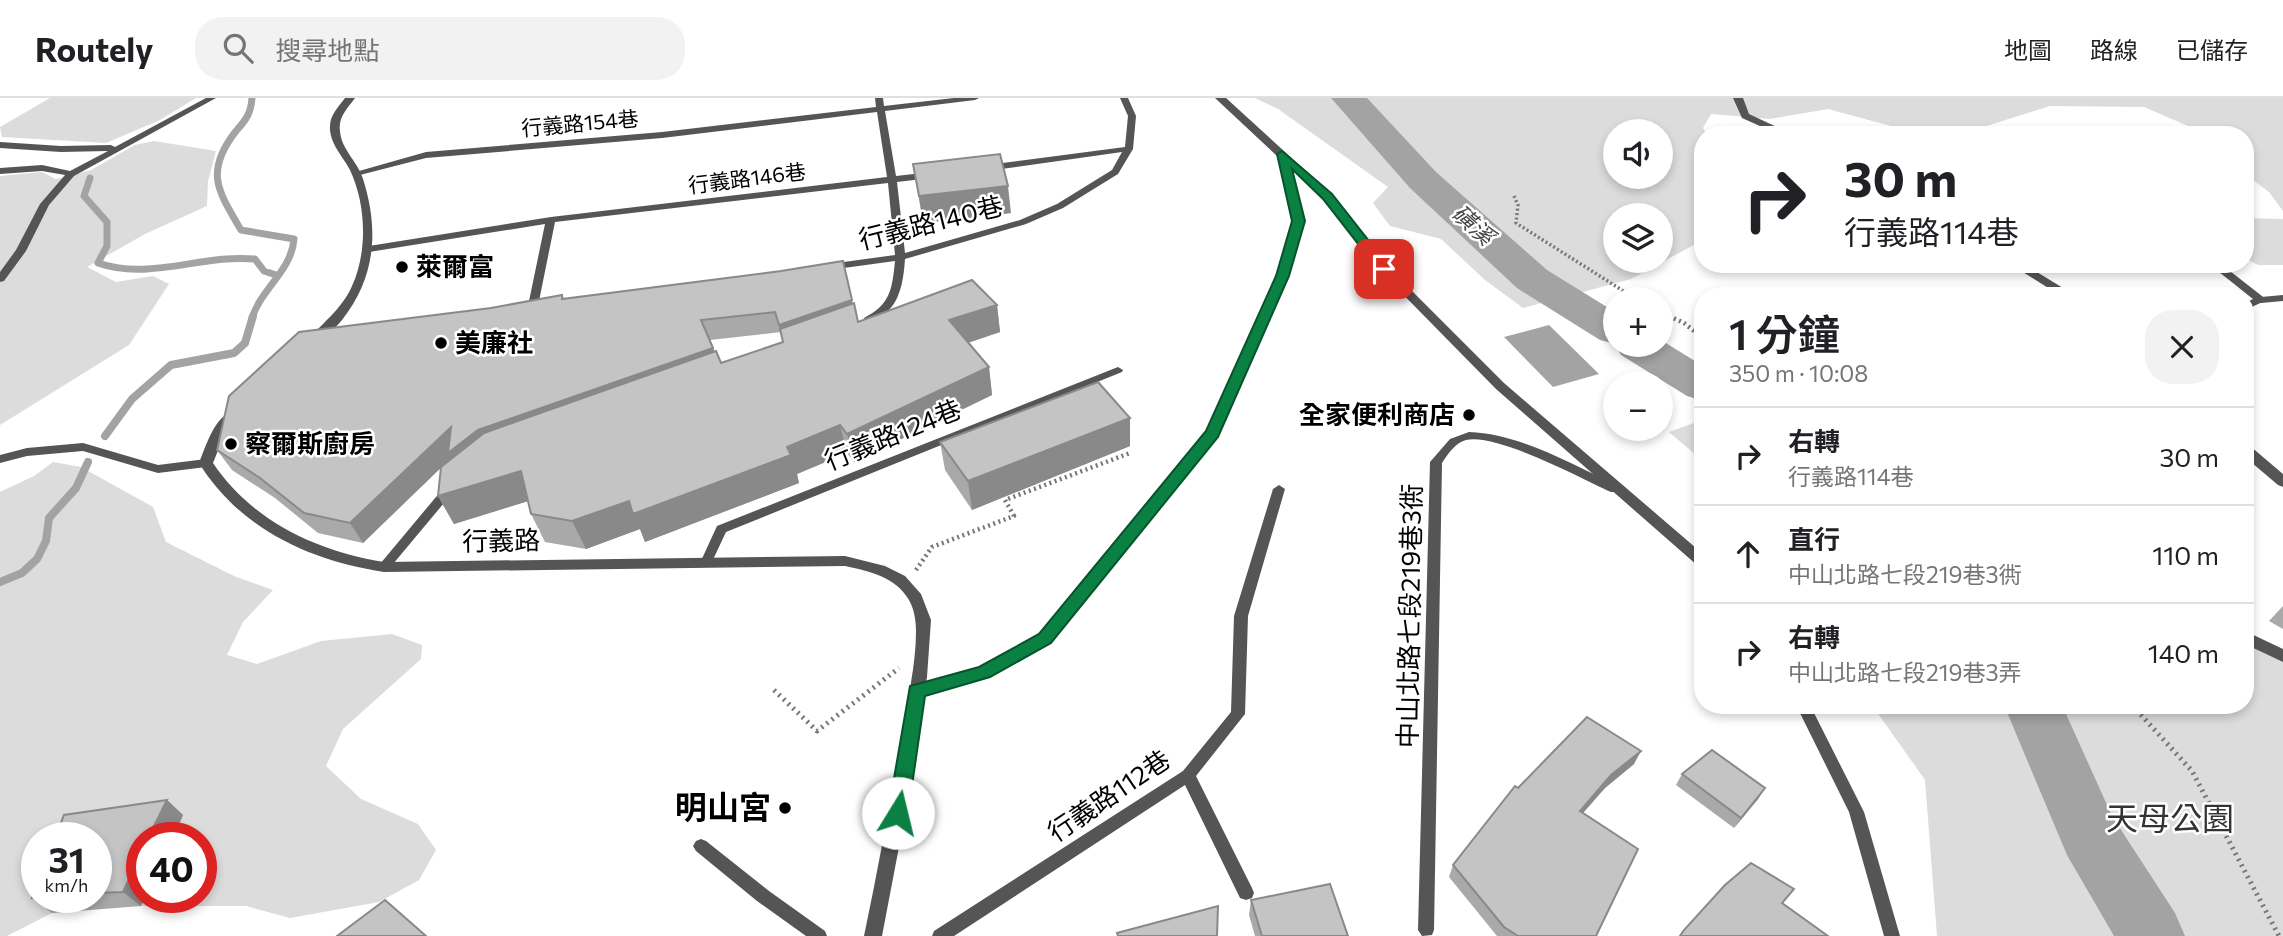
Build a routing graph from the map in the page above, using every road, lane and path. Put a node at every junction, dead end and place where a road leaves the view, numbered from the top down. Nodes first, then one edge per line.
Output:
1 (212, 98) edge
2 (350, 98) edge
3 (879, 98) edge
4 (975, 98) edge
5 (1124, 98) edge
6 (1220, 98) edge
7 (1738, 98) edge
8 (880, 109) junction
9 (1768, 126) edge
10 (0, 145) edge
11 (115, 148) junction
12 (1129, 149) junction
13 (1282, 154) junction
14 (973, 169) edge
15 (0, 171) edge
16 (356, 173) junction
17 (945, 173) edge
18 (71, 174) junction
19 (890, 180) junction
20 (1514, 196) dead end
21 (551, 220) junction
22 (369, 249) junction
23 (902, 257) junction
24 (820, 268) edge
25 (2030, 273) edge
26 (2226, 273) edge
27 (0, 279) edge
28 (1617, 287) edge
29 (2054, 287) edge
30 (2244, 287) edge
31 (2254, 295) edge
32 (2283, 298) edge
33 (2261, 300) junction
34 (2254, 303) edge
35 (546, 304) edge
36 (533, 306) junction
37 (519, 308) edge
38 (1673, 318) edge
39 (861, 324) edge
40 (1694, 331) edge
41 (306, 346) edge
42 (1118, 370) dead end
43 (242, 401) edge
44 (1130, 453) edge
45 (2254, 457) edge
46 (0, 459) edge
47 (206, 463) junction
48 (462, 476) edge
49 (2283, 482) edge
50 (1279, 489) dead end
51 (1615, 489) junction
52 (1694, 555) edge
53 (706, 563) junction
54 (384, 567) junction
55 (906, 585) junction
56 (2254, 642) edge
57 (922, 651) junction
58 (2283, 656) edge
59 (774, 690) dead end
60 (917, 691) junction
61 (1807, 714) edge
62 (2140, 714) edge
63 (1188, 775) junction
64 (702, 846) dead end
65 (1247, 893) dead end
66 (1426, 930) dead end
67 (819, 936) edge
68 (873, 936) edge
69 (940, 936) edge
70 (1892, 936) edge
71 (2279, 936) edge

1 - 11 lane
2 - 16 street
3 - 8 lane
4 - 8 lane, 行義路154巷
5 - 12 lane
6 - 13 street
7 - 9 street
8 - 16 lane, 行義路154巷
8 - 19 lane
10 - 11 lane
11 - 18 lane
12 - 14 lane
12 - 23 lane, 行義路140巷
13 - 51 street
13 - 60 street
15 - 18 lane
16 - 22 street
17 - 19 lane, 行義路146巷
18 - 27 lane
19 - 21 lane, 行義路146巷
19 - 23 lane
20 - 28 path
21 - 22 lane, 行義路146巷
21 - 36 lane
22 - 41 street
23 - 24 lane, 行義路140巷
23 - 39 lane
25 - 29 street
26 - 30 street
31 - 33 street
32 - 33 lane
33 - 34 street
35 - 36 lane
36 - 37 lane
38 - 40 path
42 - 53 lane, 行義路124巷
43 - 47 street
44 - 55 path
45 - 49 street
46 - 47 lane
47 - 54 street, 行義路
48 - 54 lane
50 - 63 lane, 行義路112巷
51 - 52 street
51 - 66 lane, 中山北路七段219巷3衖
53 - 54 street, 行義路
53 - 55 street, 行義路
55 - 57 street
56 - 58 street
57 - 59 path
57 - 60 street
60 - 68 street
61 - 70 lane
62 - 71 path
63 - 65 lane
63 - 69 lane, 行義路112巷
64 - 67 lane

